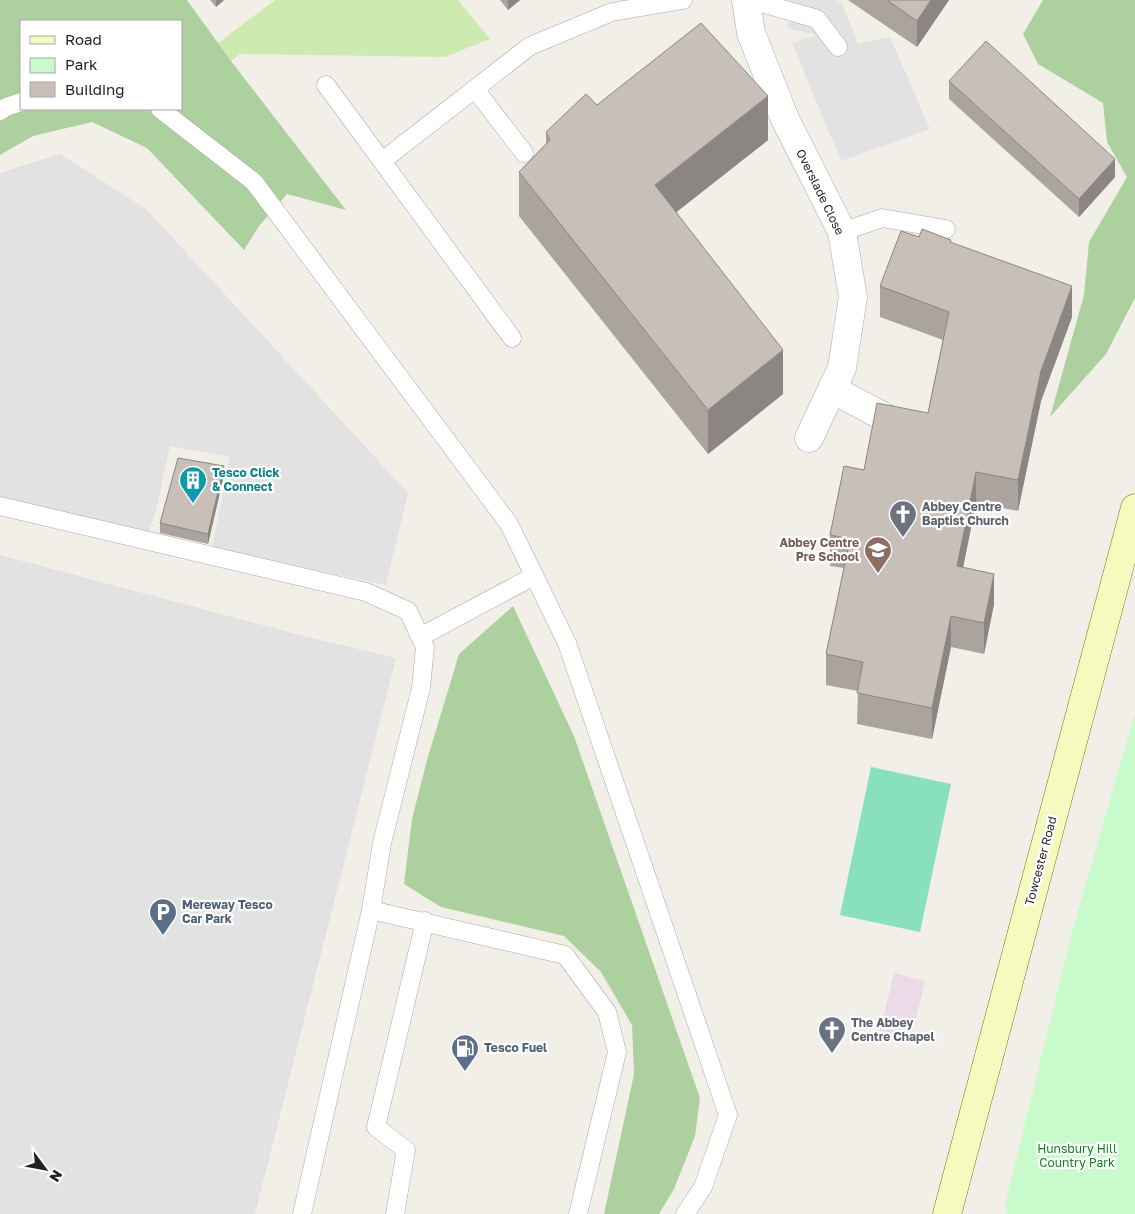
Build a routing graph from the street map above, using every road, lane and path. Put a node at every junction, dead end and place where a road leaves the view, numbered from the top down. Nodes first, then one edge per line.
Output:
1 (683, 0) edge
2 (746, 0) edge
3 (751, 0) edge
4 (838, 47) dead end
5 (326, 85) dead end
6 (475, 89) junction
7 (20, 102) edge
8 (161, 110) edge
9 (0, 111) edge
10 (524, 153) dead end
11 (382, 161) junction
12 (946, 229) dead end
13 (842, 232) junction
14 (512, 338) dead end
15 (832, 389) junction
16 (886, 418) edge
17 (809, 438) dead end
18 (0, 506) edge
19 (1135, 508) edge
20 (534, 576) junction
21 (420, 636) junction
22 (371, 910) junction
23 (425, 921) junction
24 (302, 1214) edge
25 (395, 1214) edge
26 (578, 1214) edge
27 (685, 1214) edge
28 (947, 1214) edge

1 - 6 lane
2 - 13 street, Overslade Close
3 - 4 lane
5 - 11 lane
6 - 10 lane
6 - 11 lane
7 - 9 lane
8 - 20 lane
11 - 14 lane
12 - 13 lane
13 - 15 street, Overslade Close
15 - 16 street
15 - 17 street, Overslade Close
18 - 21 lane
19 - 28 street, Towcester Road
20 - 21 lane
20 - 27 lane
21 - 22 lane
22 - 23 lane
22 - 24 lane
23 - 25 lane
23 - 26 lane

